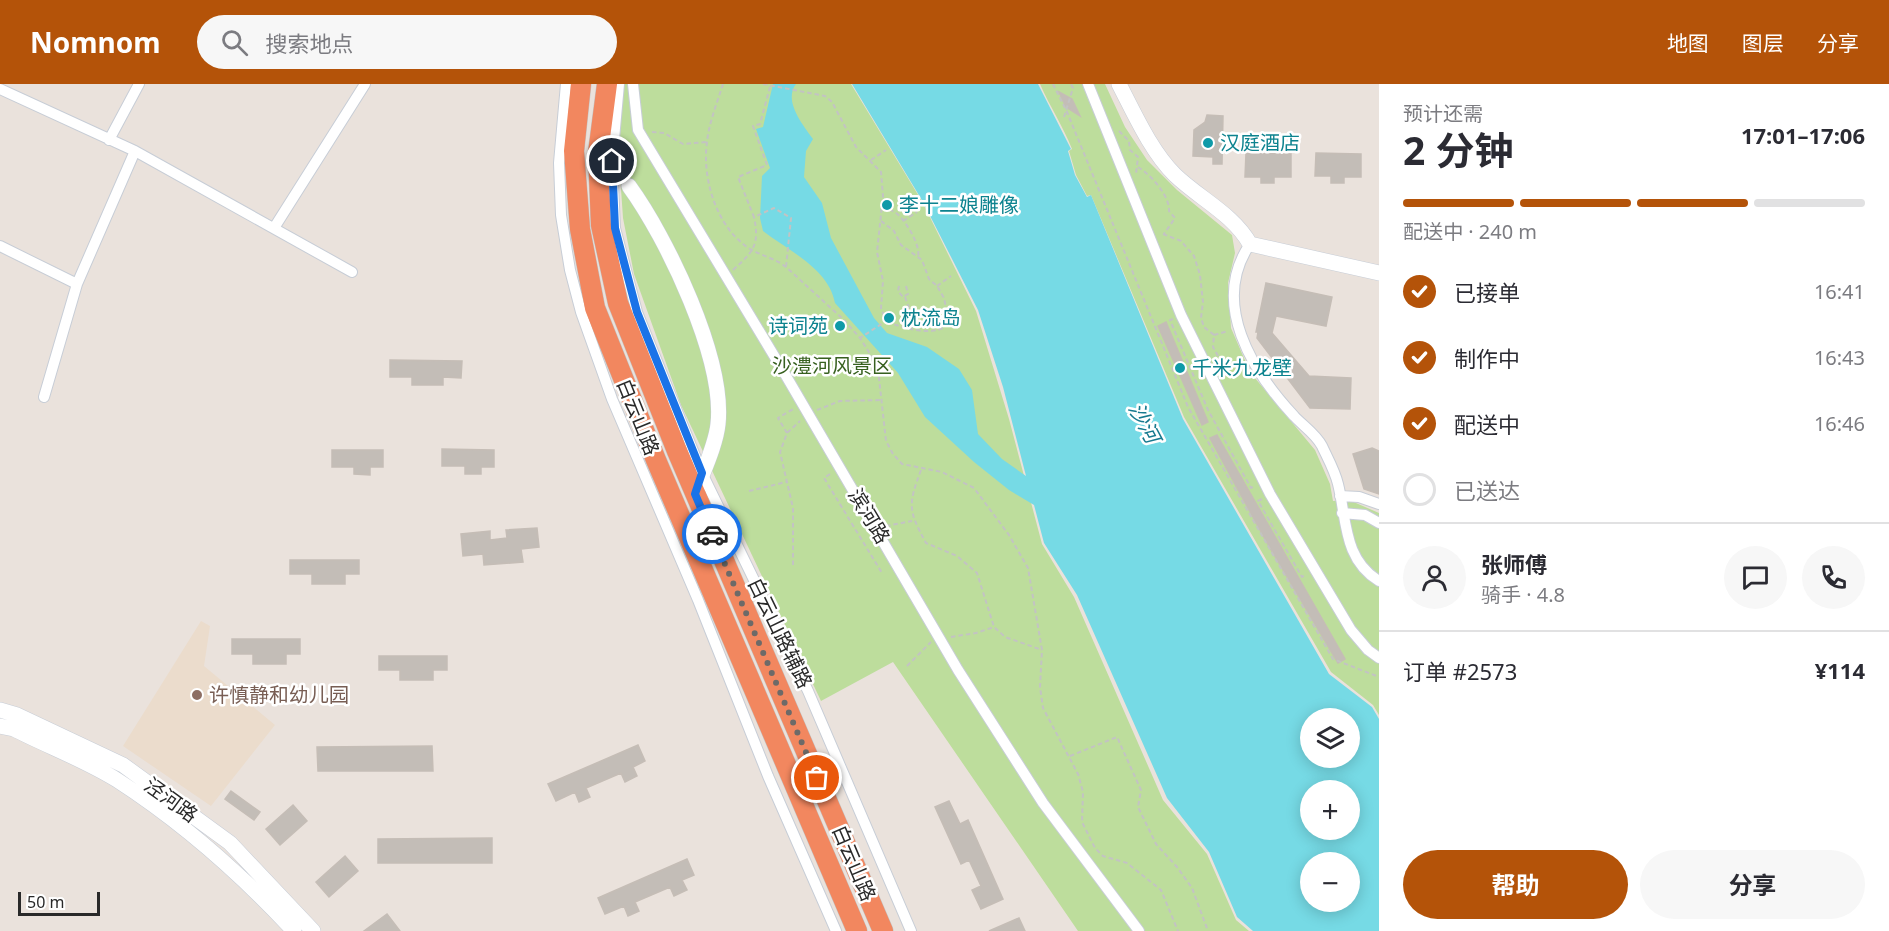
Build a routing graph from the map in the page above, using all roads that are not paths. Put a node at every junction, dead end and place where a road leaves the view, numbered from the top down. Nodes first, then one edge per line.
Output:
1 (139, 84) edge
2 (365, 84) edge
3 (566, 84) edge
4 (581, 84) edge
5 (633, 84) edge
6 (1088, 84) edge
7 (1119, 84) edge
8 (615, 86) edge
9 (0, 88) edge
10 (109, 140) junction
11 (135, 152) junction
12 (629, 186) dead end
13 (274, 228) junction
14 (1250, 244) junction
15 (0, 246) edge
16 (352, 272) dead end
17 (1379, 273) edge
18 (77, 284) junction
19 (44, 398) dead end
20 (702, 473) junction
21 (695, 494) junction
22 (1340, 496) junction
23 (1379, 504) edge
24 (1342, 513) junction
25 (1379, 523) edge
26 (1379, 581) edge
27 (1373, 650) edge
28 (1379, 658) edge
29 (0, 710) edge
30 (0, 726) edge
31 (294, 931) edge
32 (314, 931) edge
33 (836, 931) edge
34 (857, 931) edge
35 (883, 931) edge
36 (911, 931) edge
37 (1138, 931) edge

1 - 10 street
2 - 13 street
3 - 33 street
4 - 34 highway, 白云山路
5 - 37 street, 滨河路
6 - 27 street
7 - 14 street
8 - 20 street, 白云山路辅路
8 - 21 highway, 白云山路
9 - 10 street
10 - 11 street
11 - 13 street
11 - 18 street
12 - 20 street
13 - 16 street
14 - 17 street
14 - 22 street
15 - 18 street
18 - 19 street
20 - 21 street
20 - 36 street, 白云山路辅路
21 - 35 highway, 白云山路
22 - 23 street
22 - 24 street
24 - 25 street
24 - 26 street
27 - 28 street
29 - 32 street, 泾河路
30 - 31 street, 泾河路

